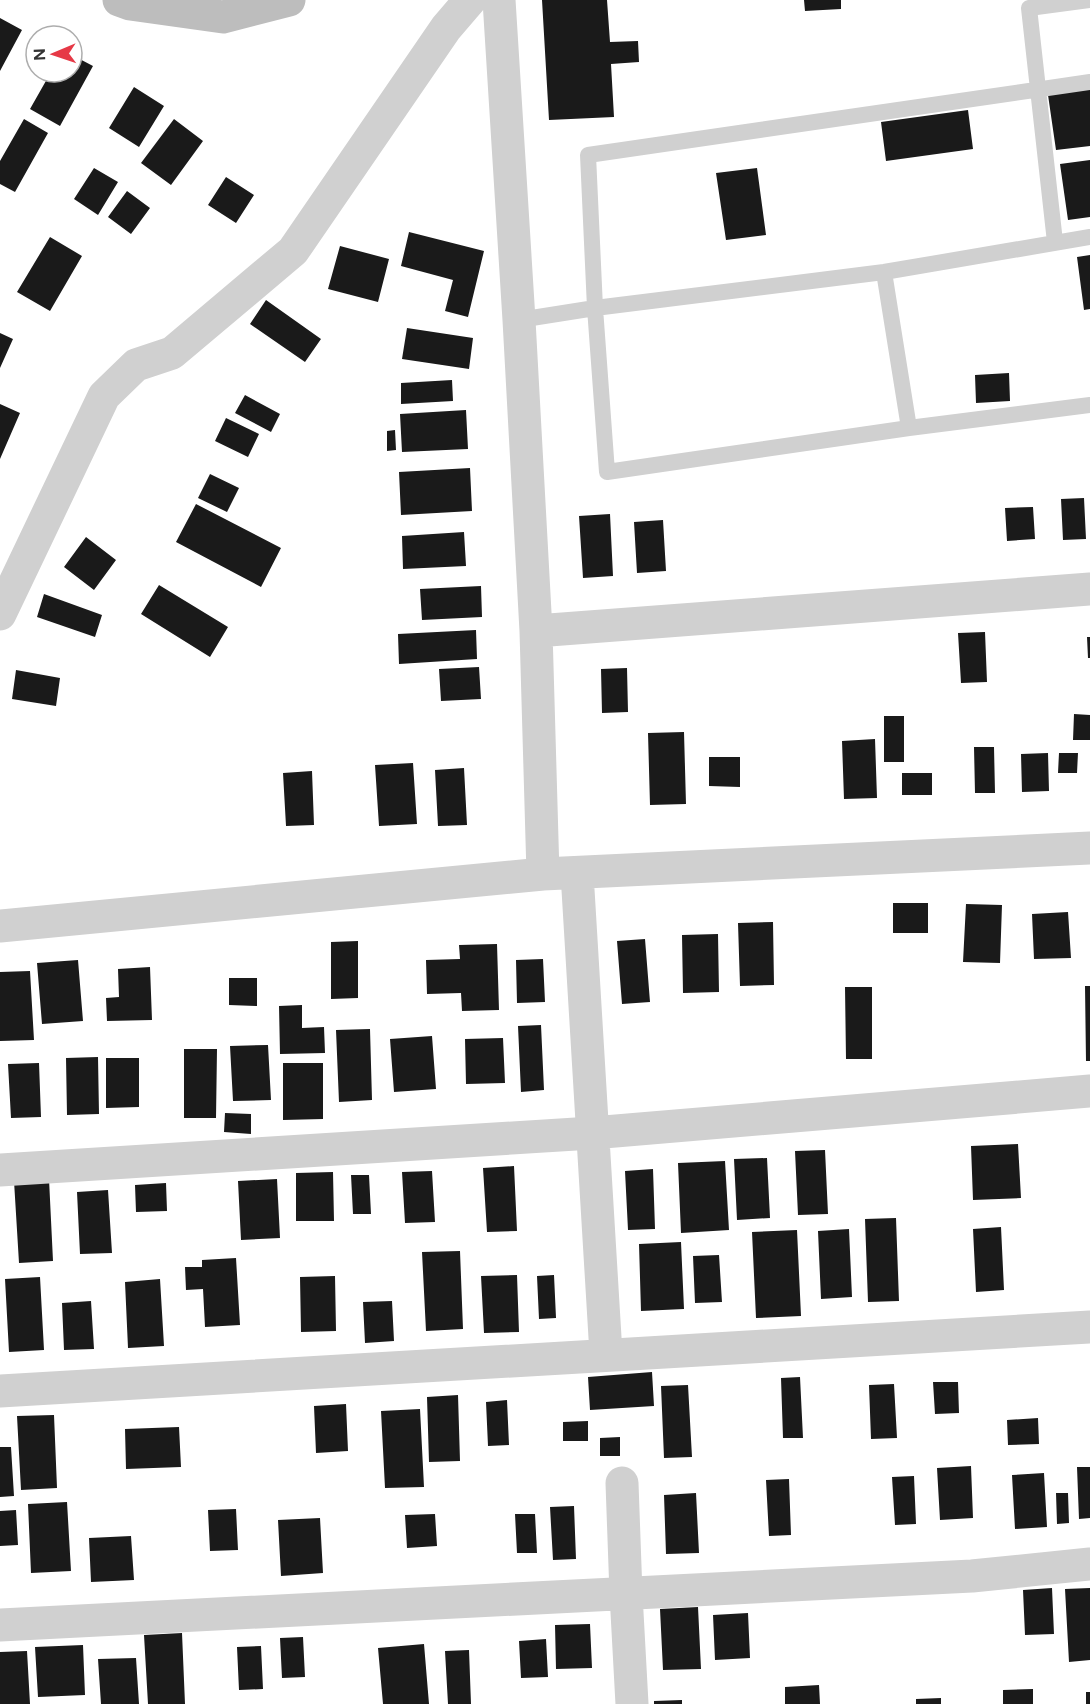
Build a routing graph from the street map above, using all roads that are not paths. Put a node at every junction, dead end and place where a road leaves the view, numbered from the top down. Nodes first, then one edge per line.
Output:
1 (119, 0) edge
2 (289, 0) edge
3 (470, 0) edge
4 (499, 0) edge
5 (1089, 0) edge
6 (1090, 82) edge
7 (1038, 89) junction
8 (1090, 237) edge
9 (1055, 242) junction
10 (884, 272) junction
11 (595, 308) junction
12 (519, 320) junction
13 (1090, 405) edge
14 (909, 428) junction
15 (1090, 589) edge
16 (0, 614) edge
17 (536, 631) junction
18 (1090, 848) edge
19 (577, 873) junction
20 (543, 874) junction
21 (0, 926) edge
22 (1090, 1091) edge
23 (592, 1133) junction
24 (0, 1170) edge
25 (1090, 1327) edge
26 (606, 1354) junction
27 (0, 1390) edge
28 (622, 1483) dead end
29 (1090, 1564) edge
30 (626, 1594) junction
31 (0, 1625) edge
32 (632, 1704) edge

1 - 2 main road
3 - 16 street
4 - 12 street
5 - 7 lane
6 - 7 lane
7 - 9 lane
7 - 11 lane
8 - 9 lane
9 - 10 lane
10 - 11 lane
10 - 14 lane
11 - 12 lane
11 - 14 lane
12 - 17 street
13 - 14 lane
15 - 17 street
17 - 20 street
18 - 19 street
19 - 20 street
19 - 23 street
20 - 21 street
22 - 23 street
23 - 24 street
23 - 26 street
25 - 26 street
26 - 27 street
28 - 30 street
29 - 30 street
30 - 31 street
30 - 32 street

